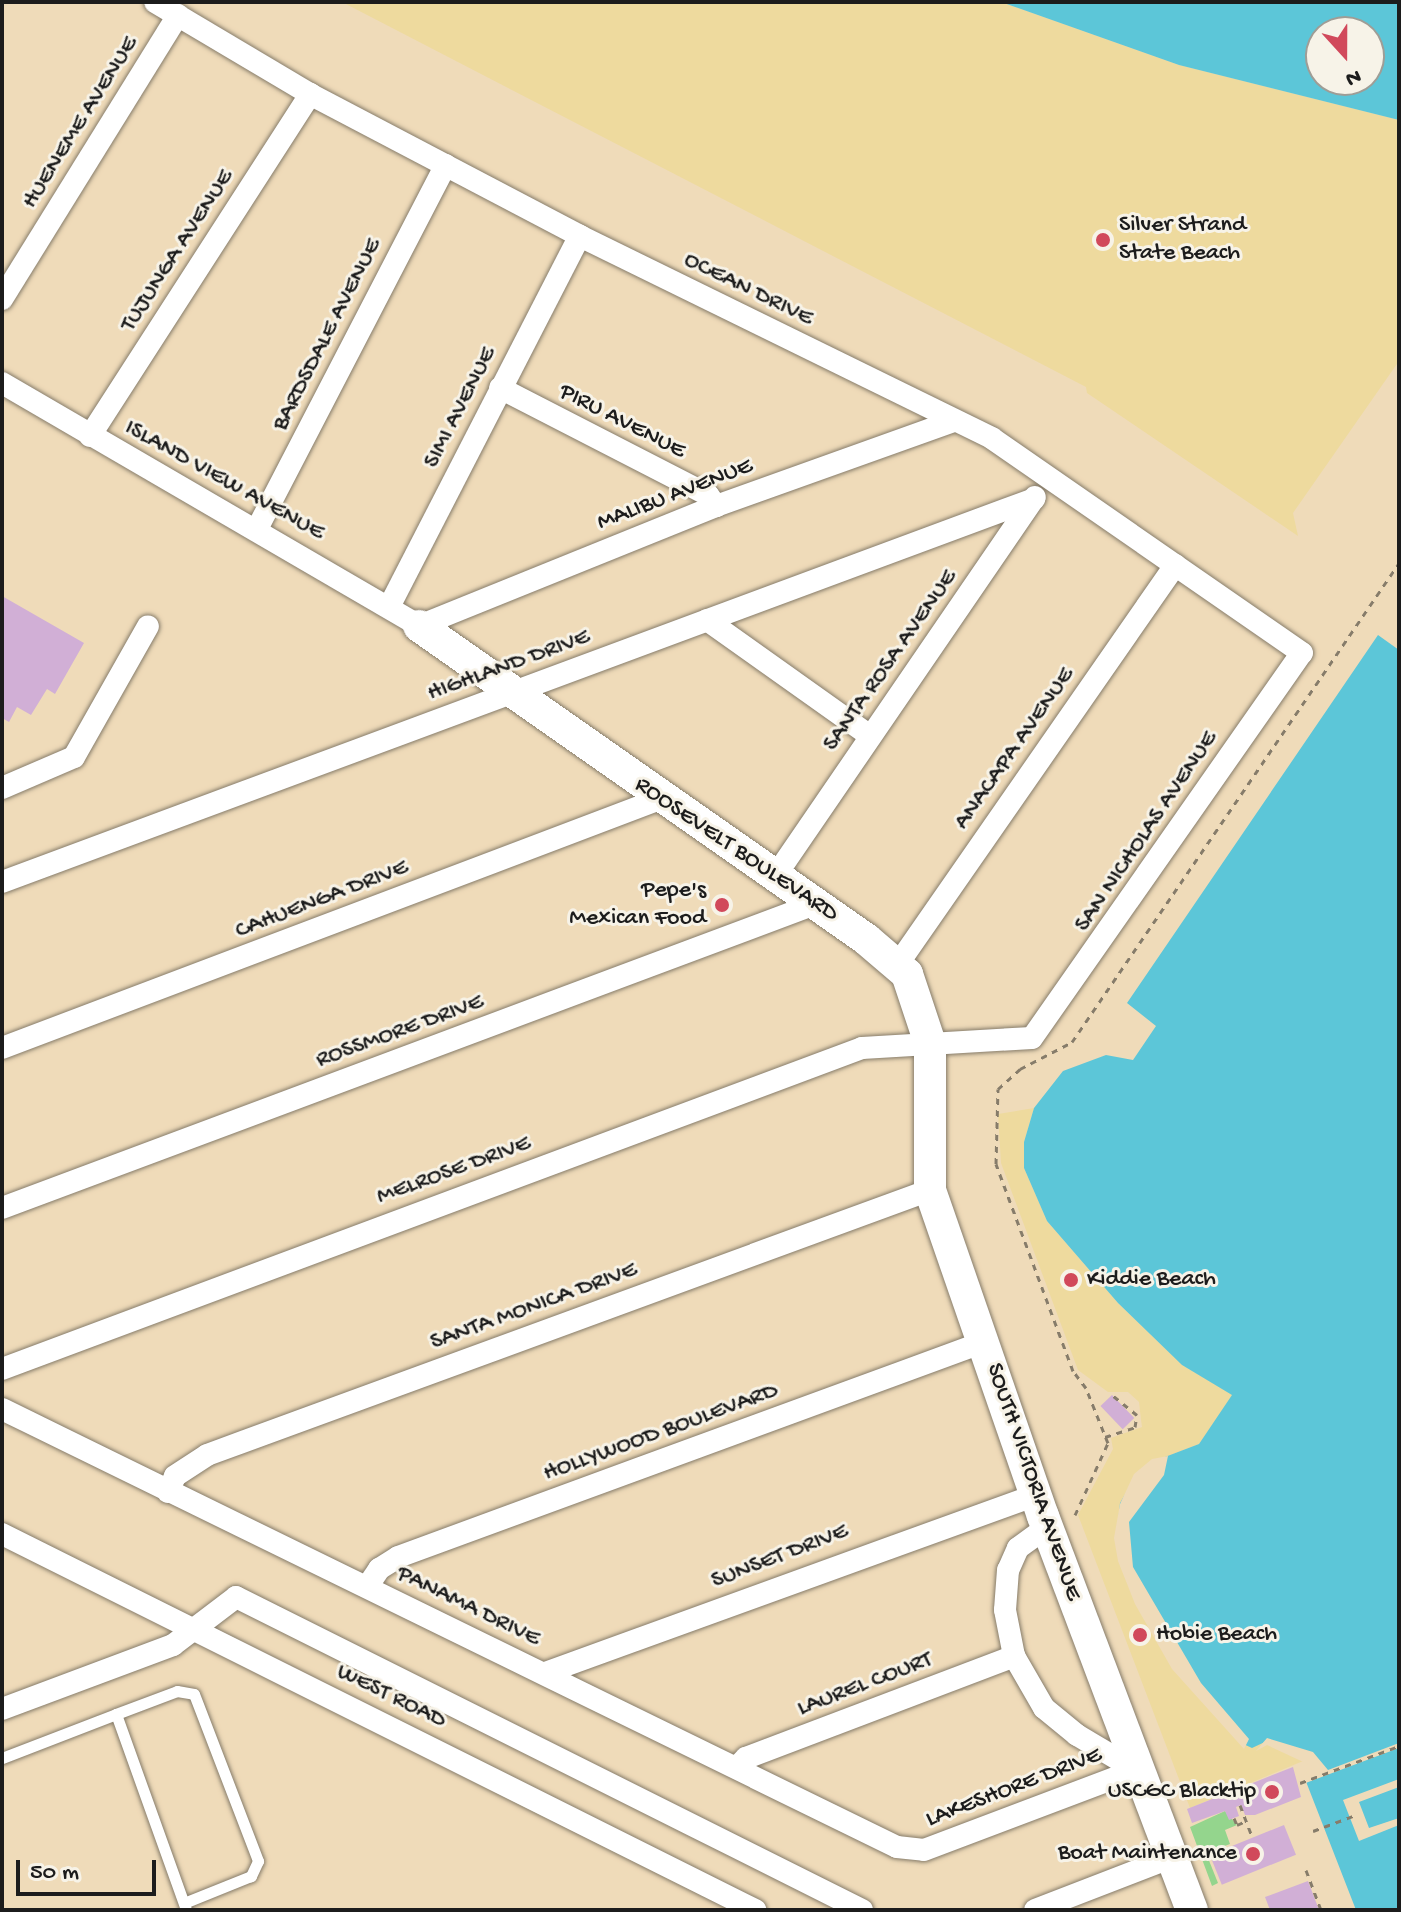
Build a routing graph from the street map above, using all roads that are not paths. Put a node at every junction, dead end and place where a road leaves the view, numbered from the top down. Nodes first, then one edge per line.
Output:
1 (155, 2) edge
2 (178, 15) junction
3 (310, 94) junction
4 (446, 165) junction
5 (580, 236) junction
6 (2, 299) edge
7 (2, 383) edge
8 (500, 388) junction
9 (953, 421) junction
10 (90, 436) junction
11 (1050, 477) junction
12 (1034, 499) junction
13 (716, 506) junction
14 (257, 529) junction
15 (1175, 565) junction
16 (390, 605) junction
17 (707, 620) junction
18 (148, 626) dead end
19 (419, 626) junction
20 (1302, 653) joint
21 (512, 694) junction
22 (870, 736) junction
23 (2, 788) edge
24 (660, 799) junction
25 (776, 875) junction
26 (2, 882) edge
27 (815, 904) junction
28 (898, 964) junction
29 (930, 1043) junction
30 (2, 1048) edge
31 (930, 1190) junction
32 (2, 1208) edge
33 (984, 1342) junction
34 (2, 1369) edge
35 (2, 1409) edge
36 (168, 1492) junction
37 (1036, 1495) junction
38 (1061, 1521) junction
39 (2, 1534) edge
40 (367, 1587) junction
41 (192, 1629) junction
42 (1014, 1656) junction
43 (545, 1673) junction
44 (2, 1709) edge
45 (116, 1714) junction
46 (2, 1758) edge
47 (737, 1767) junction
48 (1136, 1770) junction
49 (911, 1850) joint
50 (1170, 1858) junction
51 (185, 1906) edge
52 (755, 1910) edge
53 (862, 1910) edge
54 (1035, 1910) edge
55 (1192, 1910) edge

1 - 2 street, OCEAN DRIVE
2 - 3 street, OCEAN DRIVE
2 - 6 street, HUENEME AVENUE
3 - 4 street, OCEAN DRIVE
3 - 10 street, TUJUNGA AVENUE
4 - 5 street, OCEAN DRIVE
4 - 14 street, BARDSDALE AVENUE
5 - 8 street, SIMI AVENUE
5 - 9 street, OCEAN DRIVE
7 - 10 street, ISLAND VIEW AVENUE
8 - 13 street, PIRU AVENUE
8 - 16 street, SIMI AVENUE
9 - 11 street, OCEAN DRIVE
9 - 13 street, MALIBU AVENUE
10 - 14 street, ISLAND VIEW AVENUE
11 - 12 street, SANTA ROSA AVENUE
11 - 15 street, OCEAN DRIVE
12 - 17 street, HIGHLAND DRIVE
12 - 22 street, SANTA ROSA AVENUE
13 - 19 street, MALIBU AVENUE
14 - 16 street, ISLAND VIEW AVENUE
15 - 20 street, OCEAN DRIVE
15 - 28 street, ANACAPA AVENUE
16 - 19 street, ISLAND VIEW AVENUE
17 - 21 street, HIGHLAND DRIVE
17 - 22 street
18 - 23 street
19 - 21 street, ROOSEVELT BOULEVARD
20 - 29 street, SAN NICHOLAS AVENUE
21 - 24 street, ROOSEVELT BOULEVARD
21 - 26 street, HIGHLAND DRIVE
22 - 25 street, SANTA ROSA AVENUE
24 - 25 street, ROOSEVELT BOULEVARD
24 - 30 street, CAHUENGA DRIVE
25 - 27 street, ROOSEVELT BOULEVARD
27 - 28 street, ROOSEVELT BOULEVARD
27 - 32 street, ROSSMORE DRIVE
28 - 29 street, ROOSEVELT BOULEVARD
29 - 31 street, SOUTH VICTORIA AVENUE
29 - 34 street, MELROSE DRIVE
31 - 33 street, SOUTH VICTORIA AVENUE
31 - 36 street, SANTA MONICA DRIVE
33 - 37 street, SOUTH VICTORIA AVENUE
33 - 40 street, HOLLYWOOD BOULEVARD
35 - 36 street, PANAMA DRIVE
36 - 40 street, PANAMA DRIVE
37 - 38 street, SOUTH VICTORIA AVENUE
37 - 43 street, SUNSET DRIVE
38 - 42 street
38 - 48 street, SOUTH VICTORIA AVENUE
39 - 41 street, WEST ROAD
40 - 43 street, PANAMA DRIVE
41 - 44 street
41 - 52 street, WEST ROAD
41 - 53 street
42 - 47 street, LAUREL COURT
42 - 48 street
43 - 47 street, PANAMA DRIVE
45 - 46 lane
45 - 51 lane
45 - 51 lane
47 - 49 street, PANAMA DRIVE
48 - 49 street, LAKESHORE DRIVE
48 - 50 street, SOUTH VICTORIA AVENUE
50 - 54 street
50 - 55 street, SOUTH VICTORIA AVENUE

